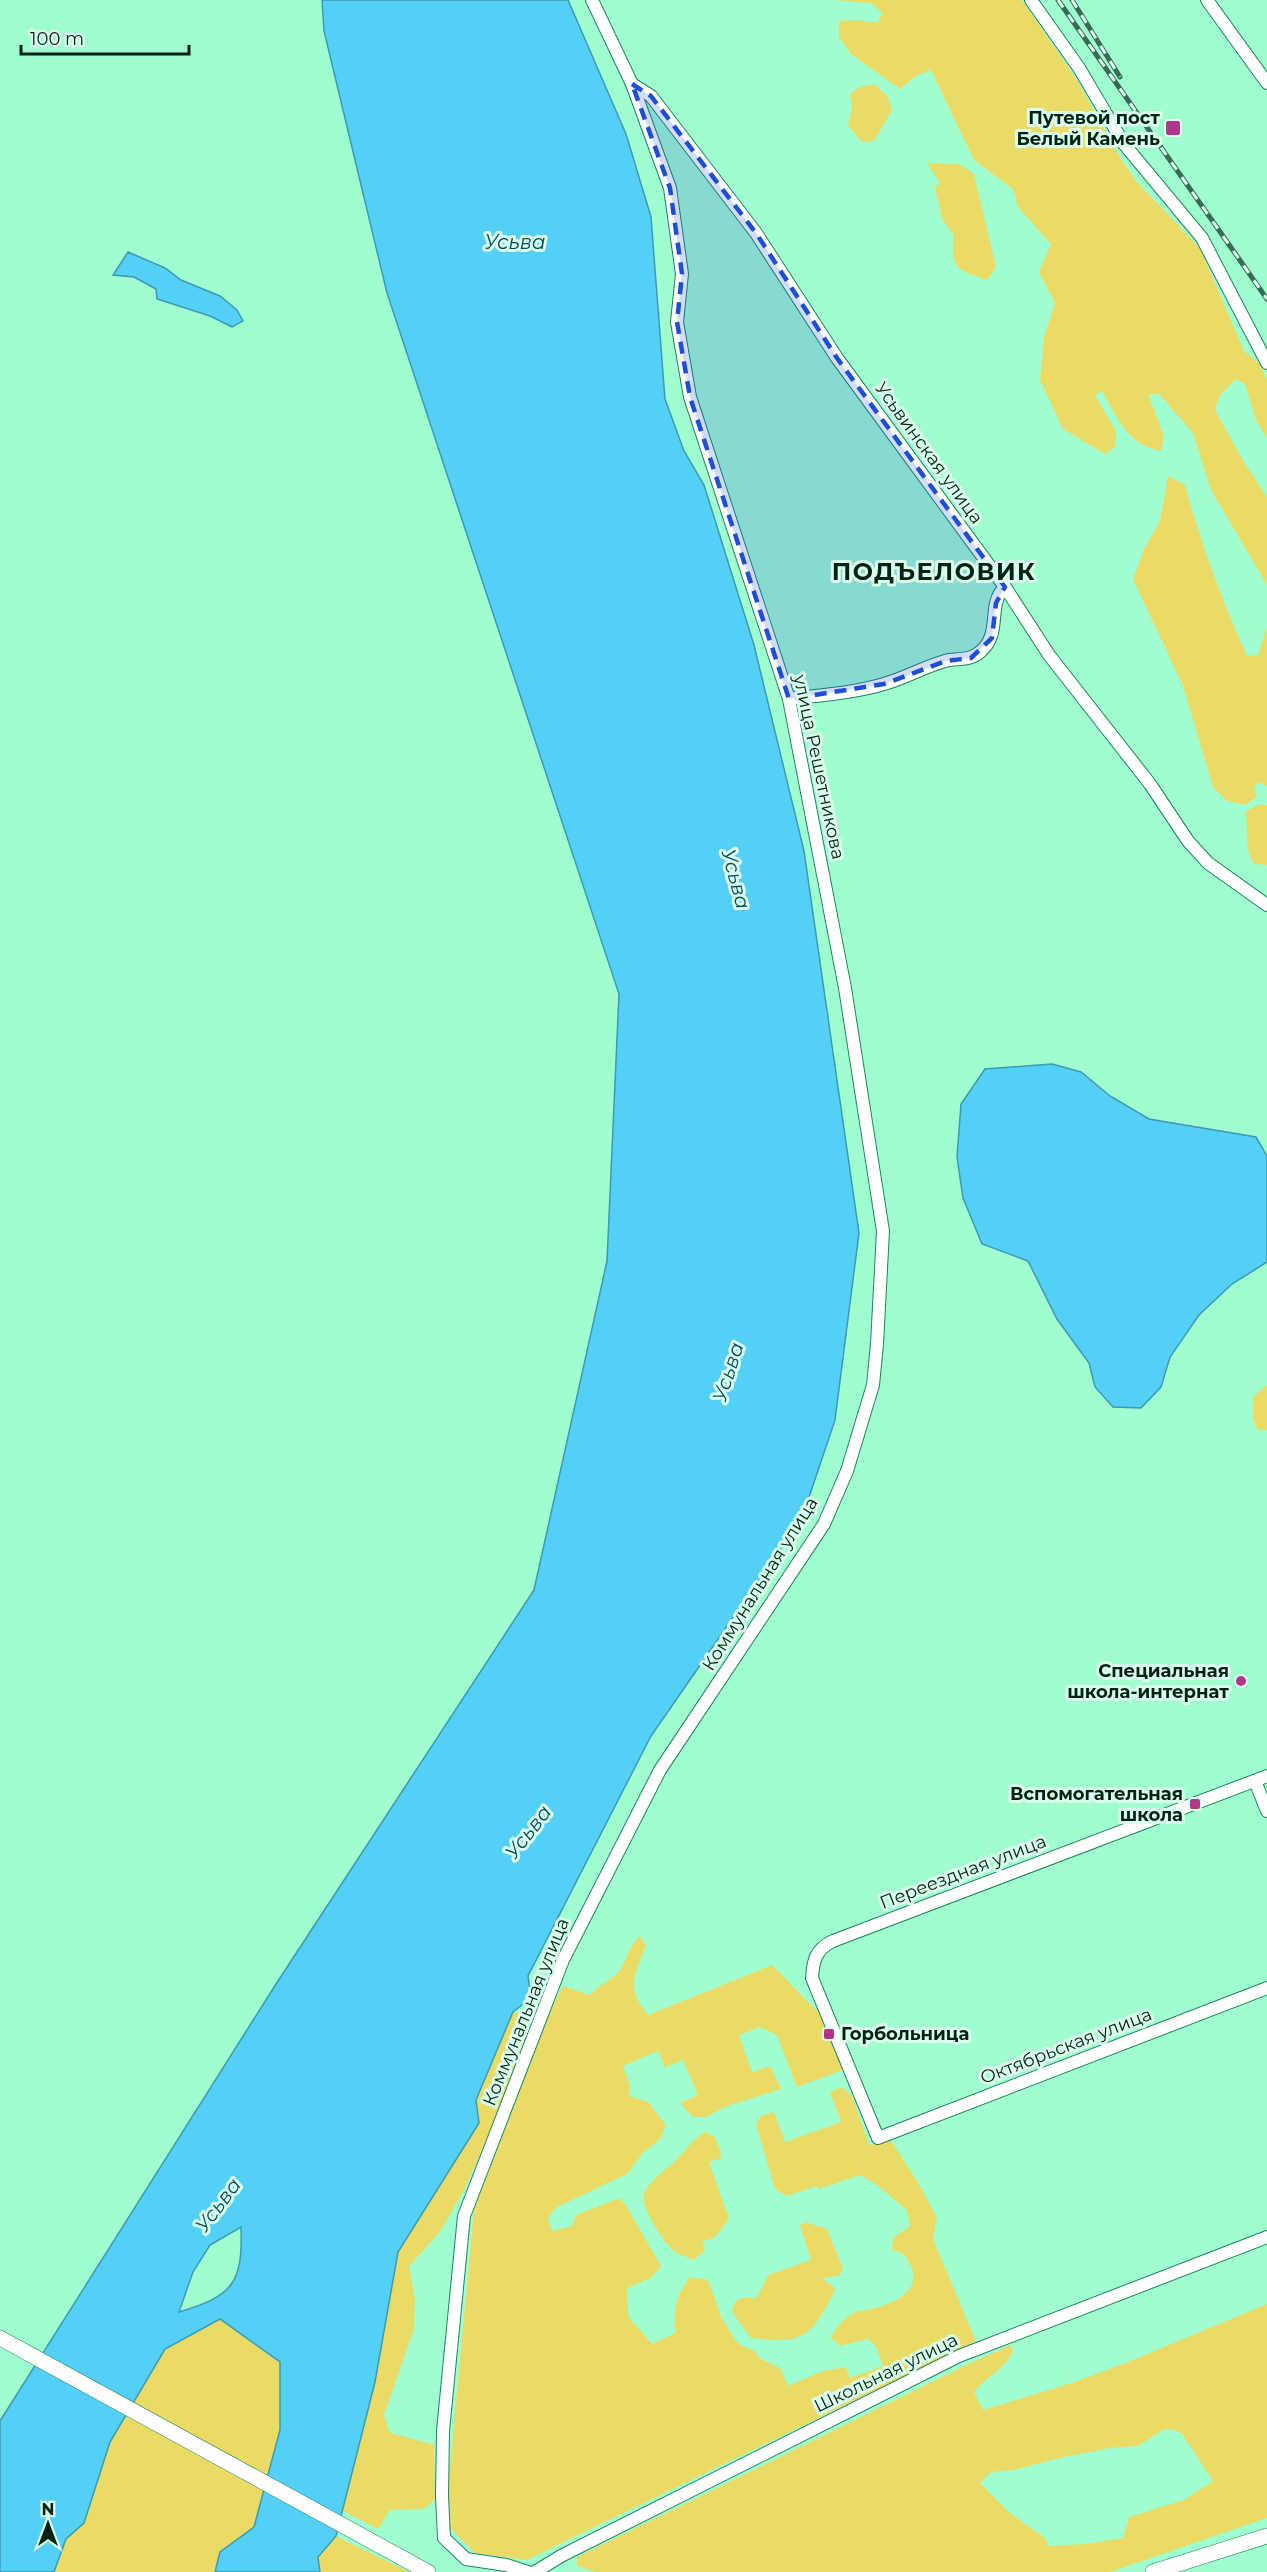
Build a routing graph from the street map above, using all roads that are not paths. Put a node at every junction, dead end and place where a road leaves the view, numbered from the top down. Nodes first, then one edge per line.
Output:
1 (592, 0) edge
2 (1031, 0) edge
3 (1207, 0) edge
4 (1267, 83) edge
5 (632, 84) junction
6 (1267, 363) edge
7 (1005, 587) junction
8 (789, 699) junction
9 (1267, 905) edge
10 (847, 1471) joint
11 (1261, 1779) edge
12 (1267, 1811) edge
13 (1267, 1988) edge
14 (878, 2138) joint
15 (1267, 2237) edge
16 (0, 2338) edge
17 (1267, 2536) edge
18 (428, 2572) edge
19 (528, 2572) edge
20 (535, 2572) edge
21 (1153, 2572) edge

1 - 5 street, Усьвинская улица
2 - 6 street
3 - 4 street
5 - 7 street, Усьвинская улица
5 - 8 street, улица Решетникова
7 - 8 street
7 - 9 street, Усьвинская улица
8 - 10 street, улица Решетникова
10 - 19 street, Коммунальная улица
11 - 12 street
11 - 14 street, Переездная улица
13 - 14 street, Октябрьская улица
15 - 20 street, Школьная улица
16 - 18 main road
17 - 21 main road

